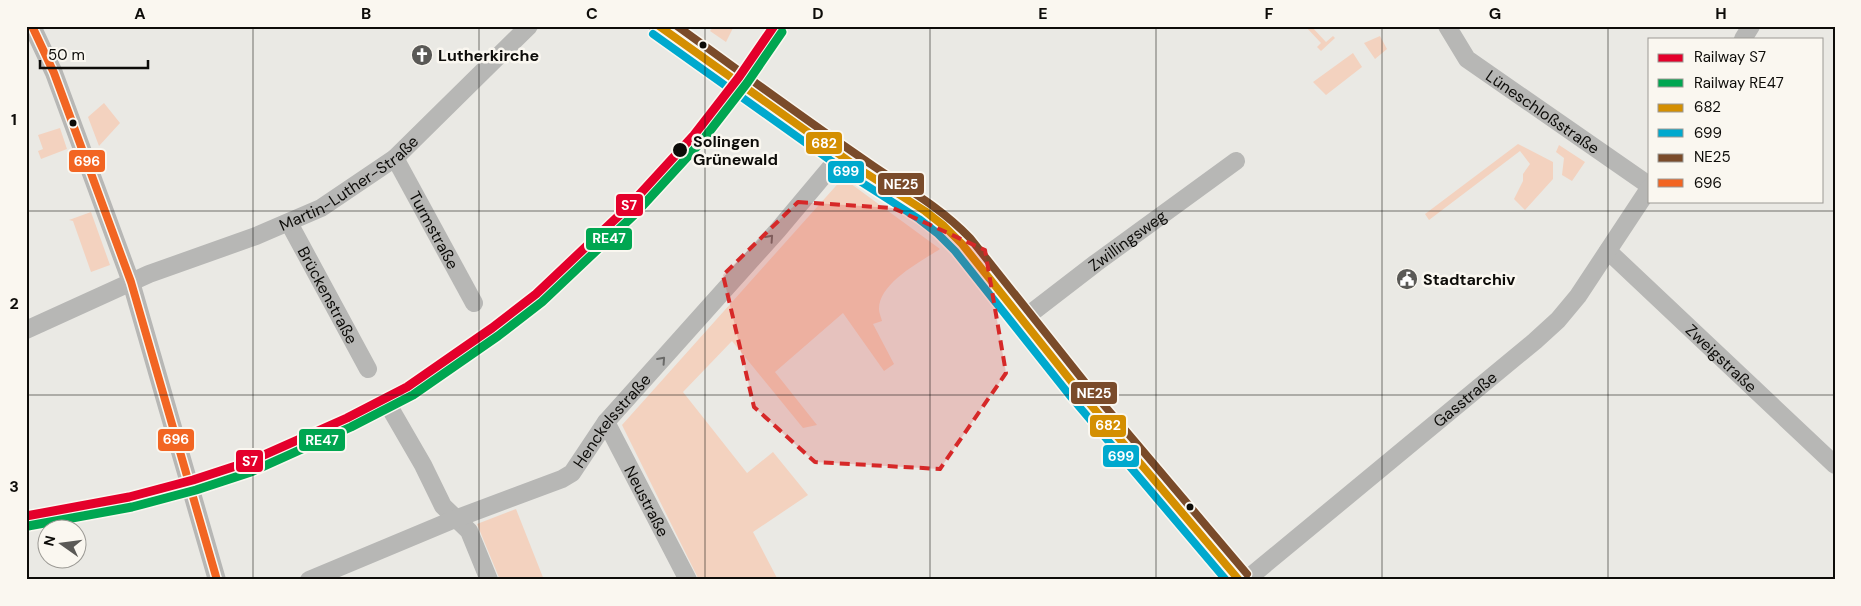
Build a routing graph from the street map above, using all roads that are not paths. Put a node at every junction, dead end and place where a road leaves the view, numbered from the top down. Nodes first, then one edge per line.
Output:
1 (32, 26) edge
2 (529, 26) edge
3 (659, 26) edge
4 (1447, 26) edge
5 (1751, 26) edge
6 (1744, 38) edge
7 (841, 155) junction
8 (395, 158) junction
9 (1236, 161) dead end
10 (1648, 185) edge
11 (1648, 189) edge
12 (289, 223) junction
13 (1608, 251) junction
14 (131, 282) junction
15 (474, 303) dead end
16 (1022, 320) junction
17 (26, 330) edge
18 (368, 369) dead end
19 (390, 408) dead end
20 (606, 422) junction
21 (1835, 465) edge
22 (455, 519) junction
23 (217, 580) edge
24 (309, 580) edge
25 (489, 580) edge
26 (688, 580) edge
27 (1239, 580) edge
28 (1246, 580) edge

1 - 14 street
2 - 8 street, Martin-Luther-Straße
3 - 7 main road
4 - 10 street, Lüneschloßstraße
5 - 6 street
7 - 16 main road
20 -> 7 street, Henckelsstraße
8 - 12 street, Martin-Luther-Straße
8 - 15 street, Turmstraße
9 - 16 street, Zwillingsweg
11 - 13 street, Gasstraße
12 - 14 street, Martin-Luther-Straße
12 - 18 street, Brückenstraße
13 - 21 street, Zweigstraße
13 - 28 street, Gasstraße
14 - 17 street, Martin-Luther-Straße
14 - 23 street
16 - 27 main road
19 - 22 street
20 - 22 street, Henckelsstraße
20 - 26 street, Neustraße
22 - 24 street, Henckelsstraße
22 - 25 street

